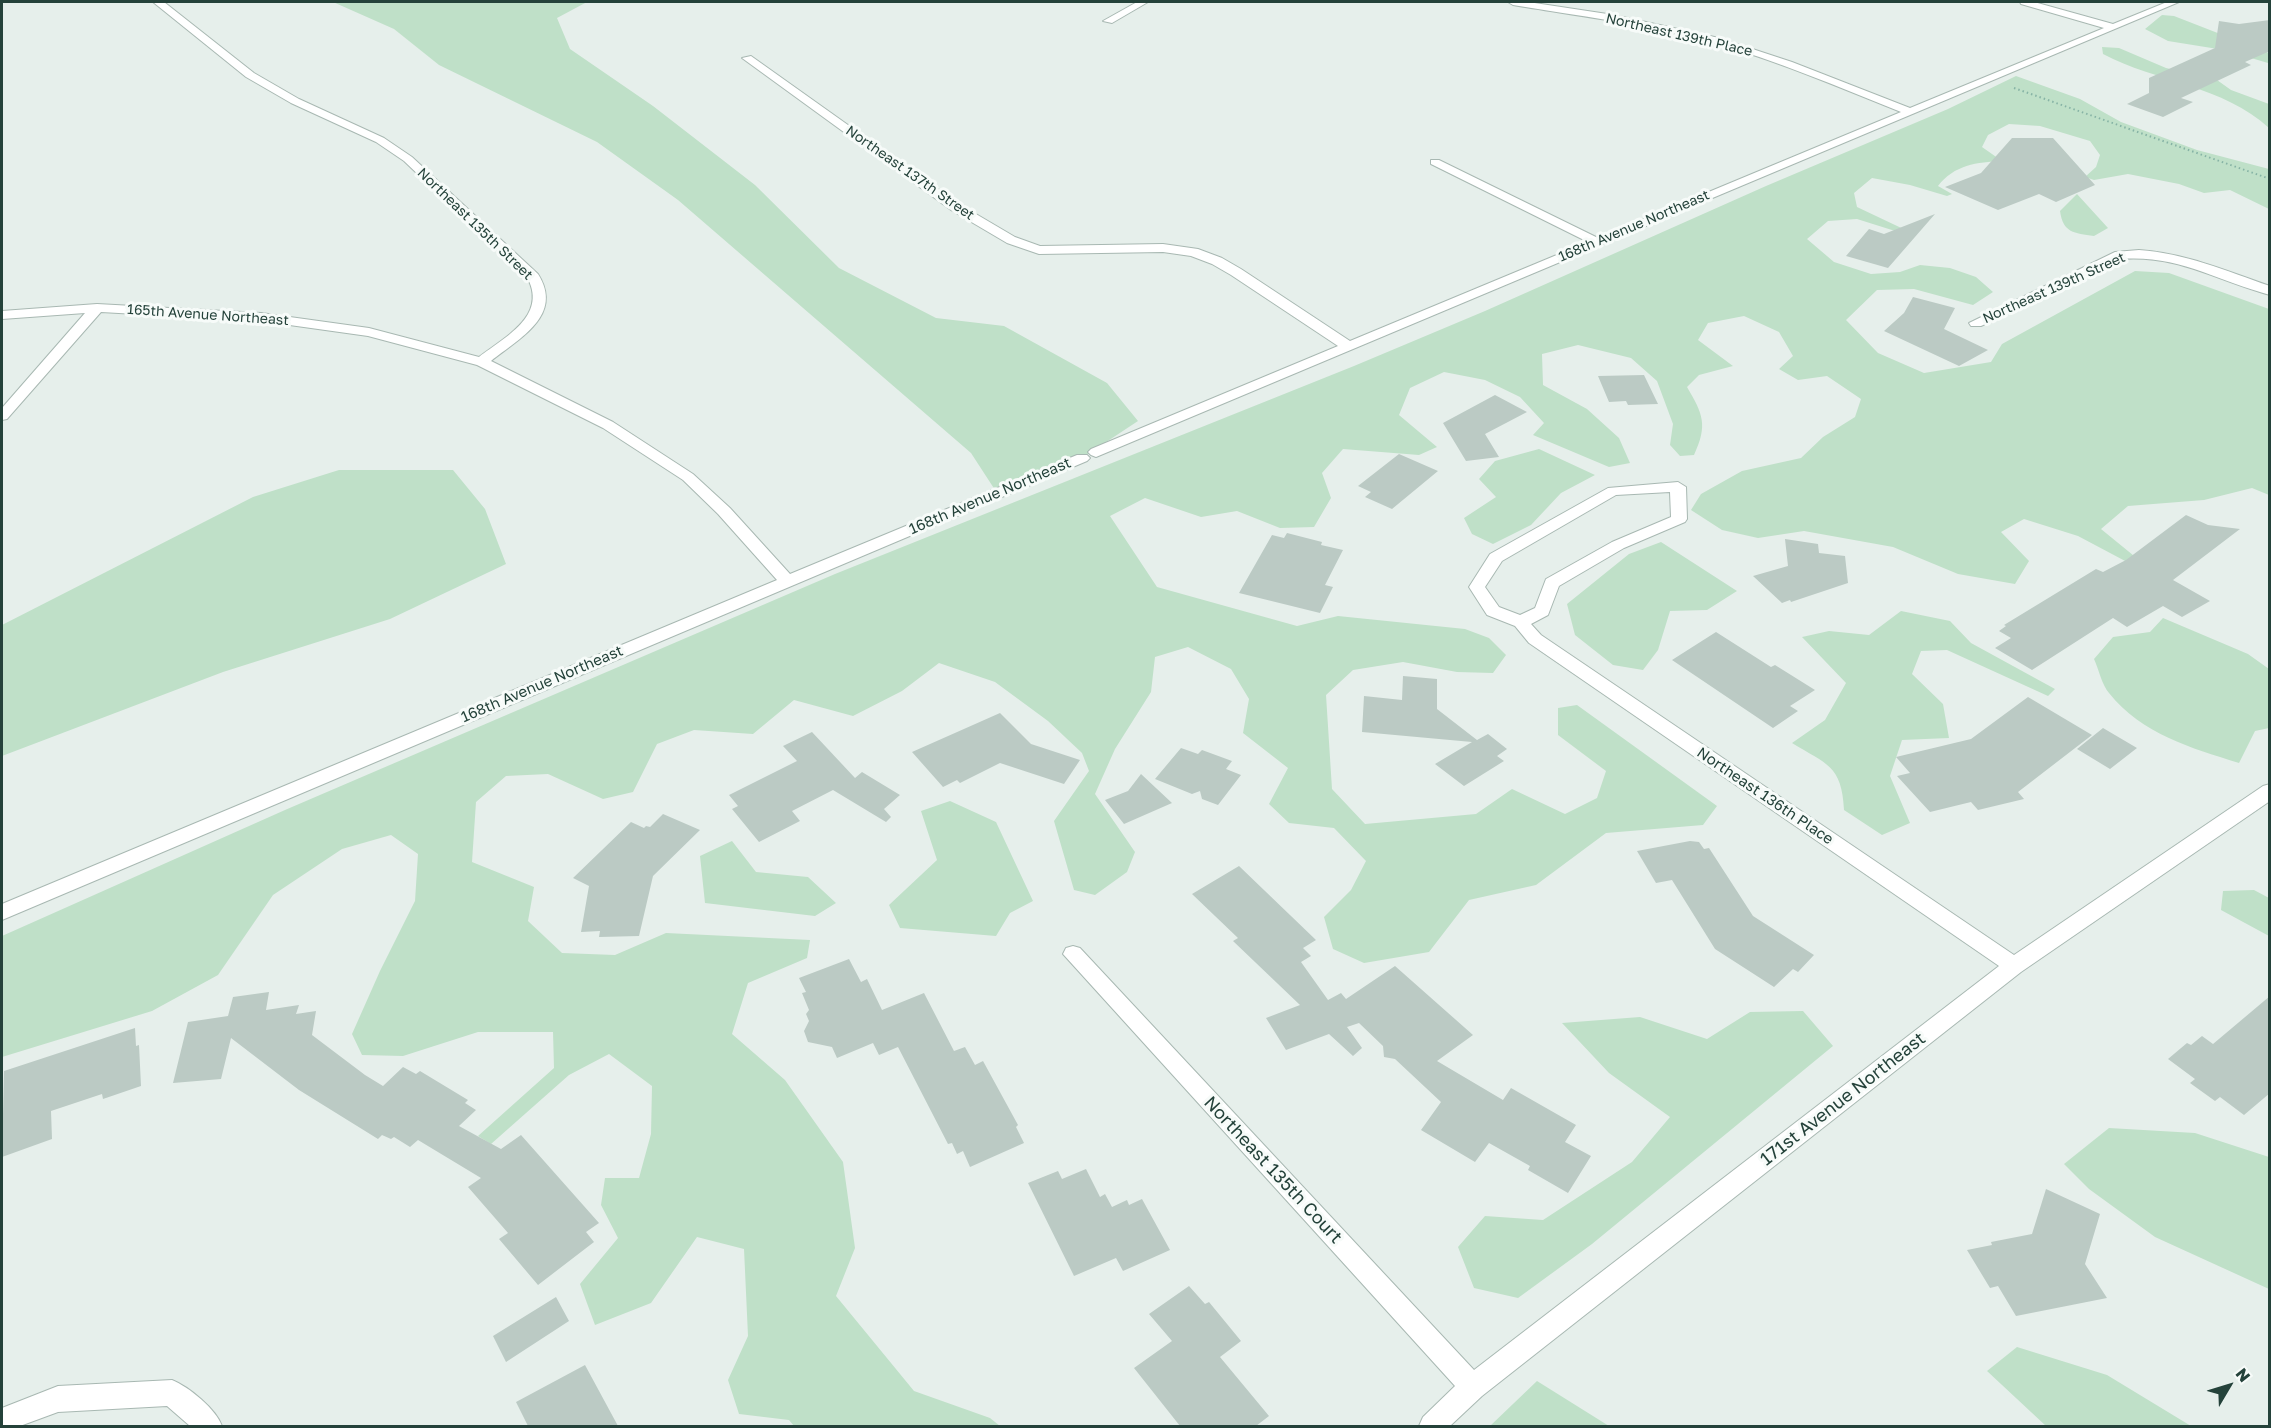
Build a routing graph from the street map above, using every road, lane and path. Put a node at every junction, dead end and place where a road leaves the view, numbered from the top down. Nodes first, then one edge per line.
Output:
1 (158, 2) edge
2 (1143, 2) edge
3 (1513, 2) edge
4 (2025, 2) edge
5 (2174, 2) edge
6 (1108, 21) dead end
7 (2113, 27) junction
8 (747, 58) dead end
9 (1988, 78) junction
10 (1908, 111) junction
11 (1435, 162) dead end
12 (2270, 179) edge
13 (1597, 242) junction
14 (2270, 291) edge
15 (97, 308) junction
16 (2, 315) edge
17 (1976, 323) dead end
18 (1349, 347) junction
19 (482, 362) junction
20 (2, 416) edge
21 (787, 581) junction
22 (1521, 622) junction
23 (2270, 791) edge
24 (2, 912) edge
25 (1073, 954) dead end
26 (2014, 966) junction
27 (1473, 1387) junction
28 (2, 1421) edge
29 (209, 1426) edge
30 (1432, 1426) edge

1 - 19 street, Northeast 135th Street
2 - 6 street
3 - 10 street, Northeast 139th Place
4 - 7 street
5 - 7 street, 168th Avenue Northeast
7 - 9 street, 168th Avenue Northeast
8 - 18 street, Northeast 137th Street
9 - 10 street, 168th Avenue Northeast
9 - 12 path
10 - 13 street, 168th Avenue Northeast
11 - 13 street
13 - 18 street, 168th Avenue Northeast
14 - 17 street, Northeast 139th Street
15 - 16 street, 165th Avenue Northeast
15 - 19 street, 165th Avenue Northeast
15 - 20 street
18 - 21 street, 168th Avenue Northeast
19 - 21 street
21 - 24 street, 168th Avenue Northeast
22 - 22 street, Northeast 136th Place
22 - 26 street, Northeast 136th Place
23 - 26 street, 171st Avenue Northeast
25 - 27 street, Northeast 135th Court
26 - 27 street, 171st Avenue Northeast
27 - 30 street, 171st Avenue Northeast
28 - 29 street

